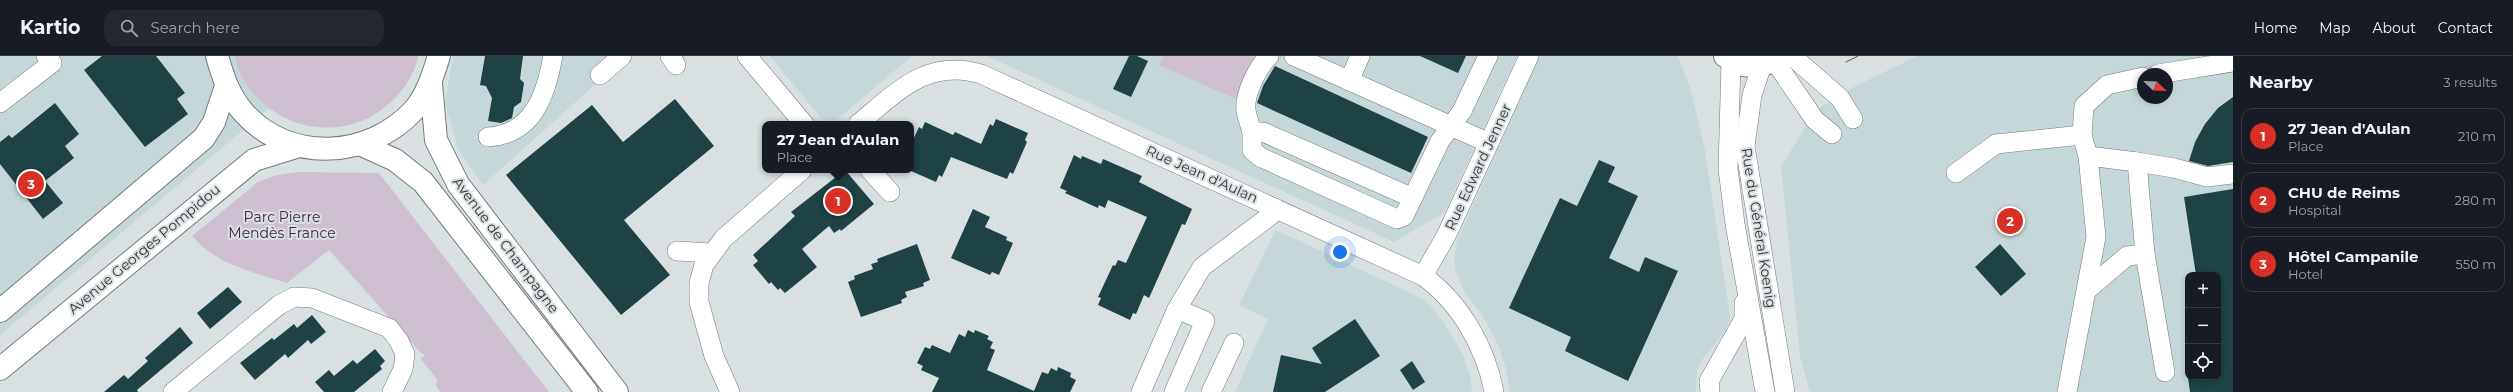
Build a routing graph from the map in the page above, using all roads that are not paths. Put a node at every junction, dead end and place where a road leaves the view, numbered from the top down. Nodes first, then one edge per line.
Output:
1 (217, 56) edge
2 (439, 56) edge
3 (553, 56) edge
4 (747, 56) edge
5 (1269, 56) edge
6 (1294, 56) edge
7 (1360, 56) edge
8 (1488, 56) edge
9 (1529, 56) edge
10 (53, 58) edge
11 (1728, 59) edge
12 (1777, 59) edge
13 (2202, 61) edge
14 (2233, 62) edge
15 (2173, 70) edge
16 (2137, 78) edge
17 (1349, 81) junction
18 (431, 83) junction
19 (226, 86) junction
20 (0, 103) edge
21 (1853, 119) dead end
22 (801, 121) edge
23 (862, 121) edge
24 (1451, 126) junction
25 (1252, 132) junction
26 (1832, 134) dead end
27 (2082, 135) junction
28 (488, 137) dead end
29 (1489, 144) junction
30 (362, 145) junction
31 (299, 146) junction
32 (2088, 156) junction
33 (2137, 162) junction
34 (799, 173) edge
35 (873, 173) edge
36 (1956, 173) dead end
37 (2233, 174) edge
38 (890, 192) dead end
39 (1413, 198) junction
40 (1275, 208) junction
41 (677, 251) dead end
42 (710, 253) junction
43 (2144, 254) junction
44 (1744, 275) junction
45 (1423, 276) junction
46 (2087, 290) junction
47 (1177, 309) junction
48 (0, 311) edge
49 (1234, 343) dead end
50 (0, 369) edge
51 (2165, 372) dead end
52 (173, 392) edge
53 (392, 392) edge
54 (587, 392) edge
55 (617, 392) edge
56 (730, 392) edge
57 (1141, 392) edge
58 (1174, 392) edge
59 (1211, 392) edge
60 (1494, 392) edge
61 (1710, 392) edge
62 (1765, 392) edge
63 (1785, 392) edge
64 (2067, 392) edge

1 - 19 main road
2 - 18 main road
3 - 28 street
4 - 22 street
5 - 25 street
6 - 17 street
7 - 17 street
8 - 24 street
9 - 29 street, Rue Edward Jenner
10 - 20 street
11 - 12 main road
11 - 44 street, Rue du Général Koenig
12 - 21 street
12 - 26 street
12 - 63 street, Rue du Général Koenig
13 - 14 street
13 - 15 street
16 - 27 street
17 - 24 street
18 - 30 main road
18 - 55 main road, Avenue de Champagne
19 - 31 main road
19 - 48 main road
23 - 40 street, Rue Jean d'Aulan
24 - 29 street
24 - 39 street
25 - 39 street
25 - 39 street
27 - 32 street
27 - 36 street
29 - 45 street, Rue Edward Jenner
30 - 31 main road
30 - 54 main road, Avenue de Champagne
31 - 50 main road, Avenue Georges Pompidou
32 - 33 street
32 - 46 street
33 - 37 street
33 - 43 street
34 - 42 street
35 - 38 street
40 - 45 street, Rue Jean d'Aulan
40 - 47 street
41 - 42 street
42 - 56 street
43 - 46 street
43 - 51 street
44 - 61 street, Rue du Général Koenig
44 - 62 street, Rue du Général Koenig
45 - 60 street, Rue Jean d'Aulan
46 - 64 street
47 - 57 street
47 - 58 street
49 - 59 street
52 - 53 street

